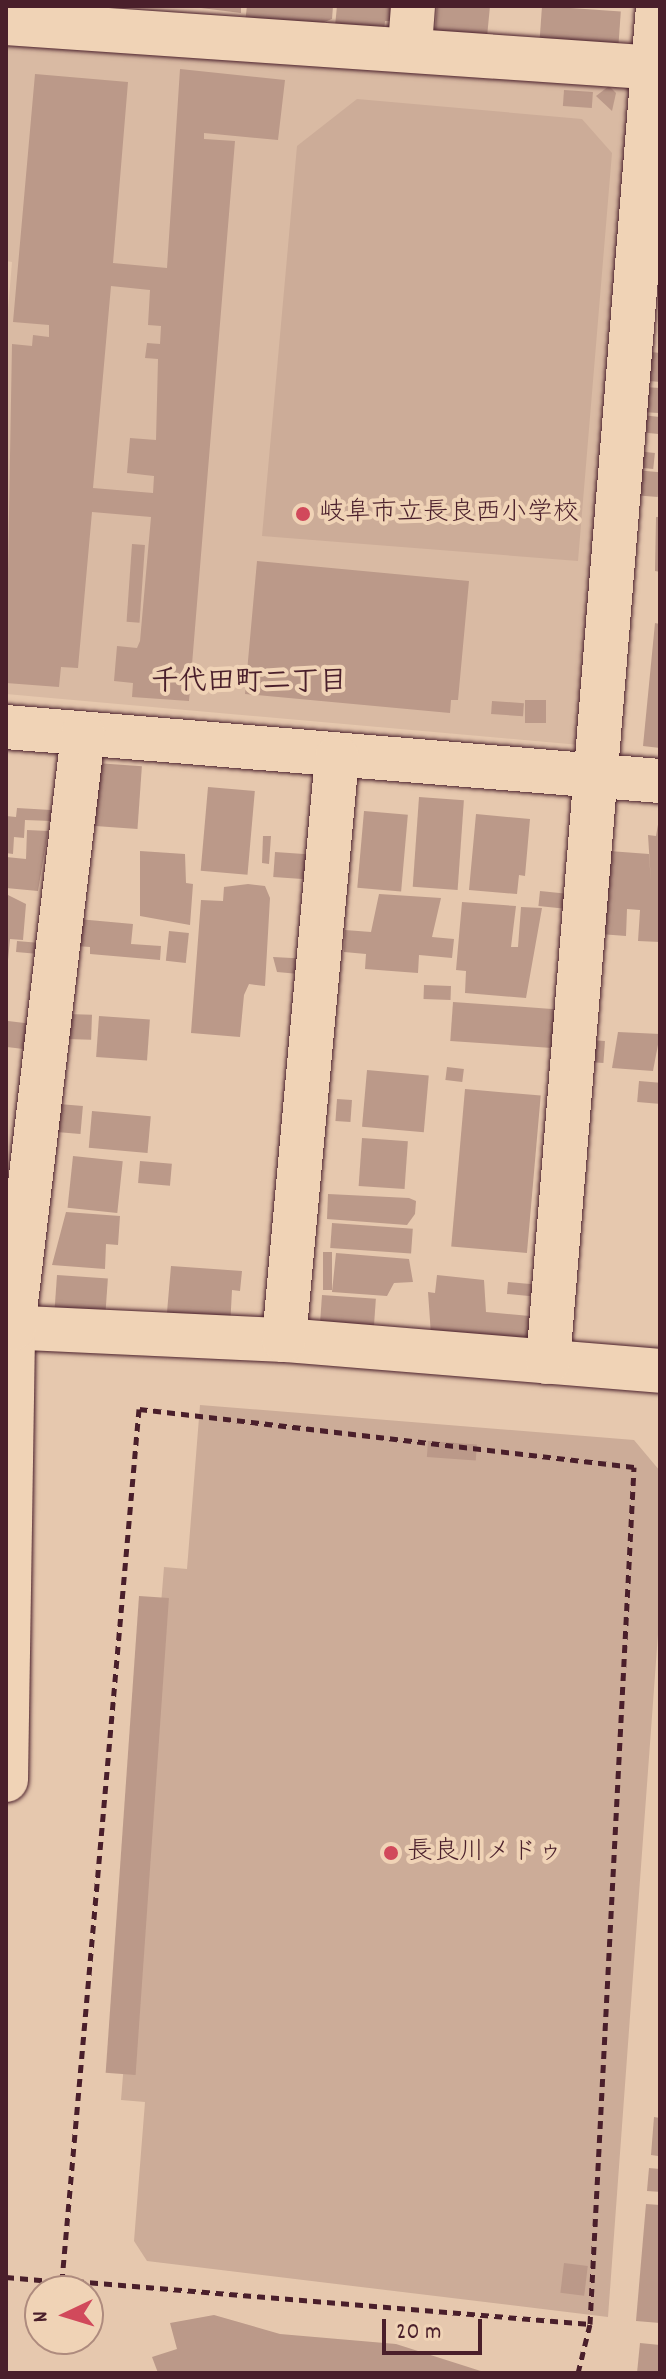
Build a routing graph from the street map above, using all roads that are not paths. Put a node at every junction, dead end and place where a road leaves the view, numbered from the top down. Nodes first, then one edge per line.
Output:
1 (658, 6) edge
2 (154, 19) edge
3 (6, 23) edge
4 (411, 26) edge
5 (657, 67) edge
6 (6, 727) edge
7 (83, 734) junction
8 (337, 757) junction
9 (594, 775) junction
10 (660, 781) edge
11 (10, 1327) edge
12 (284, 1340) junction
13 (548, 1362) junction
14 (660, 1371) edge
15 (8, 1683) edge
16 (6, 1780) edge

1 - 5 street
2 - 3 street
2 - 4 street
4 - 5 street
5 - 9 street
6 - 7 street
7 - 8 street
7 - 11 street
8 - 9 street
8 - 12 street
9 - 10 street
9 - 13 street
11 - 12 street
11 - 15 street
12 - 13 street
13 - 14 street
15 - 16 street

